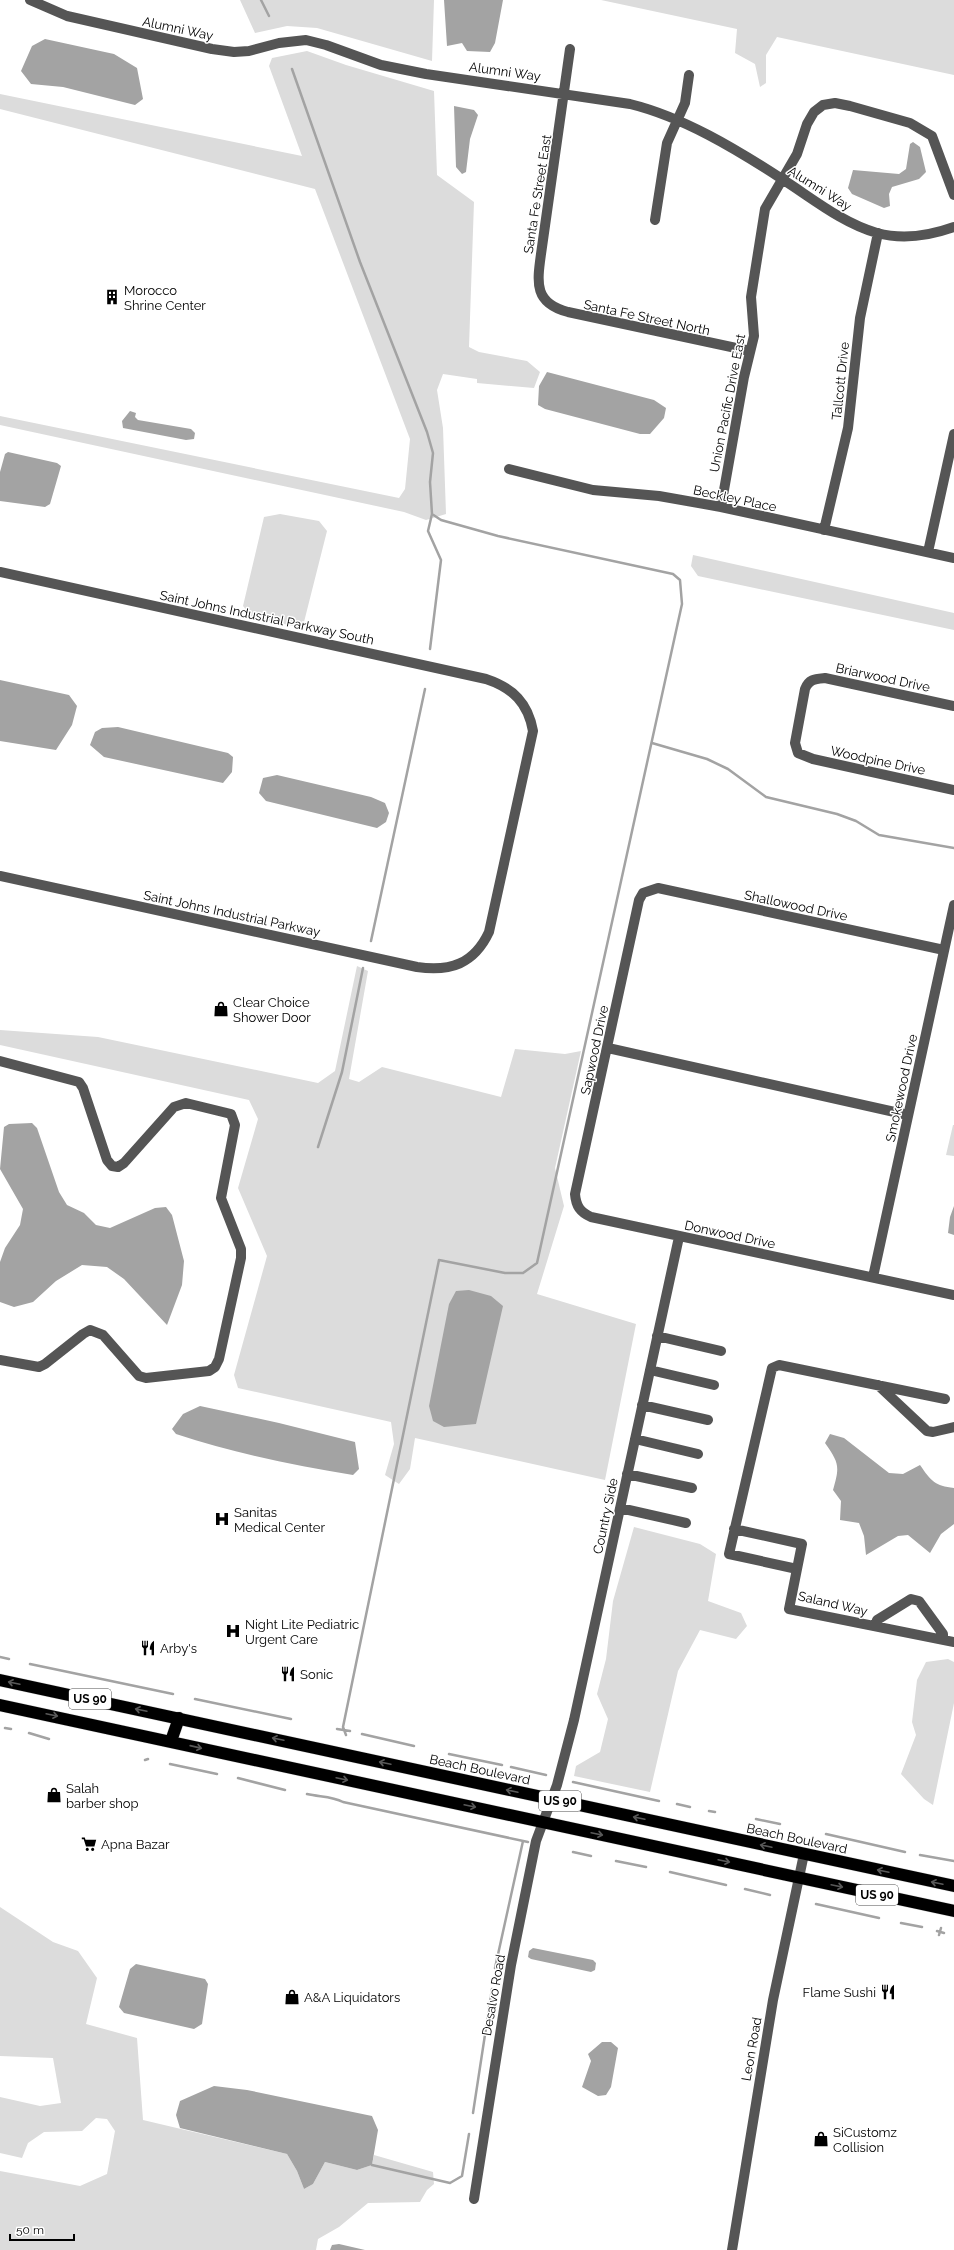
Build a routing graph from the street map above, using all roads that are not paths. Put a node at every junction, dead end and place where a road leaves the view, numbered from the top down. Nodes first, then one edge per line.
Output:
1 (30, 0) edge
2 (570, 49) dead end
3 (688, 75) dead end
4 (565, 93) junction
5 (678, 120) junction
6 (782, 179) junction
7 (954, 195) edge
8 (655, 220) dead end
9 (954, 227) edge
10 (878, 233) junction
11 (543, 298) joint
12 (750, 351) junction
13 (954, 434) edge
14 (509, 468) dead end
15 (721, 507) junction
16 (824, 530) junction
17 (928, 552) junction
18 (954, 558) edge
19 (0, 572) edge
20 (954, 706) edge
21 (798, 753) joint
22 (954, 790) edge
23 (0, 876) edge
24 (643, 893) joint
25 (954, 904) edge
26 (944, 950) junction
27 (459, 965) joint
28 (608, 1048) junction
29 (0, 1061) edge
30 (908, 1115) junction
31 (582, 1213) joint
32 (679, 1236) junction
33 (873, 1277) junction
34 (954, 1295) edge
35 (657, 1336) junction
36 (722, 1351) dead end
37 (0, 1360) edge
38 (650, 1370) junction
39 (714, 1385) dead end
40 (878, 1385) junction
41 (945, 1399) dead end
42 (642, 1405) junction
43 (708, 1420) dead end
44 (954, 1427) edge
45 (635, 1439) junction
46 (698, 1454) dead end
47 (627, 1474) junction
48 (692, 1488) dead end
49 (620, 1508) junction
50 (686, 1523) dead end
51 (734, 1529) junction
52 (797, 1569) junction
53 (875, 1626) junction
54 (943, 1640) junction
55 (954, 1642) edge
56 (0, 1680) edge
57 (0, 1705) edge
58 (179, 1718) junction
59 (171, 1741) junction
60 (551, 1799) junction
61 (542, 1822) junction
62 (804, 1854) junction
63 (799, 1878) junction
64 (954, 1886) edge
65 (954, 1911) edge
66 (474, 2199) dead end
67 (732, 2250) edge

1 - 4 street, Alumni Way
2 - 4 street, Santa Fe Street East
3 - 5 street
4 - 5 street, Alumni Way
4 - 11 street, Santa Fe Street East
5 - 6 street, Alumni Way
5 - 8 street
6 - 7 street, Union Pacific Drive East
6 - 10 street, Alumni Way
6 - 12 street, Union Pacific Drive East
9 - 10 street, Alumni Way
10 - 16 street, Tallcott Drive
11 - 12 street, Santa Fe Street North
12 - 15 street, Union Pacific Drive East
13 - 17 street
14 - 15 street, Beckley Place
15 - 16 street, Beckley Place
16 - 17 street, Beckley Place
17 - 18 street, Beckley Place
19 - 27 street, Saint Johns Industrial Parkway South
20 - 21 street, Briarwood Drive
21 - 22 street, Woodpine Drive
23 - 27 street, Saint Johns Industrial Parkway
24 - 26 street, Shallowood Drive
24 - 28 street, Sapwood Drive
25 - 26 street, Smokewood Drive
26 - 30 street, Smokewood Drive
28 - 30 street
28 - 31 street, Sapwood Drive
29 - 37 street
30 - 33 street, Smokewood Drive
31 - 32 street, Donwood Drive
32 - 33 street, Donwood Drive
32 - 35 street, Country Side
33 - 34 street, Donwood Drive
35 - 36 street
35 - 38 street, Country Side
38 - 39 street
38 - 42 street, Country Side
40 - 41 street
40 - 44 street
40 - 51 street
42 - 43 street
42 - 45 street, Country Side
45 - 46 street
45 - 47 street, Country Side
47 - 48 street
47 - 49 street, Country Side
49 - 50 street
49 - 60 street, Country Side
51 - 52 street, Saland Way
51 - 52 street
52 - 53 street, Saland Way
53 - 54 street, Saland Way
53 - 54 street
54 - 55 street, Saland Way
58 -> 56 highway, Beach Boulevard / US 90
57 -> 59 highway, US 90
58 - 59 highway
60 -> 58 highway, Beach Boulevard / US 90
59 -> 61 highway, US 90
60 - 61 street, Desalvo Road
62 -> 60 highway, Beach Boulevard / US 90
61 -> 63 highway, US 90
61 - 66 street, Desalvo Road
62 - 63 street, Leon Road
64 -> 62 highway, Beach Boulevard / US 90
63 -> 65 highway, US 90
63 - 67 street, Leon Road

